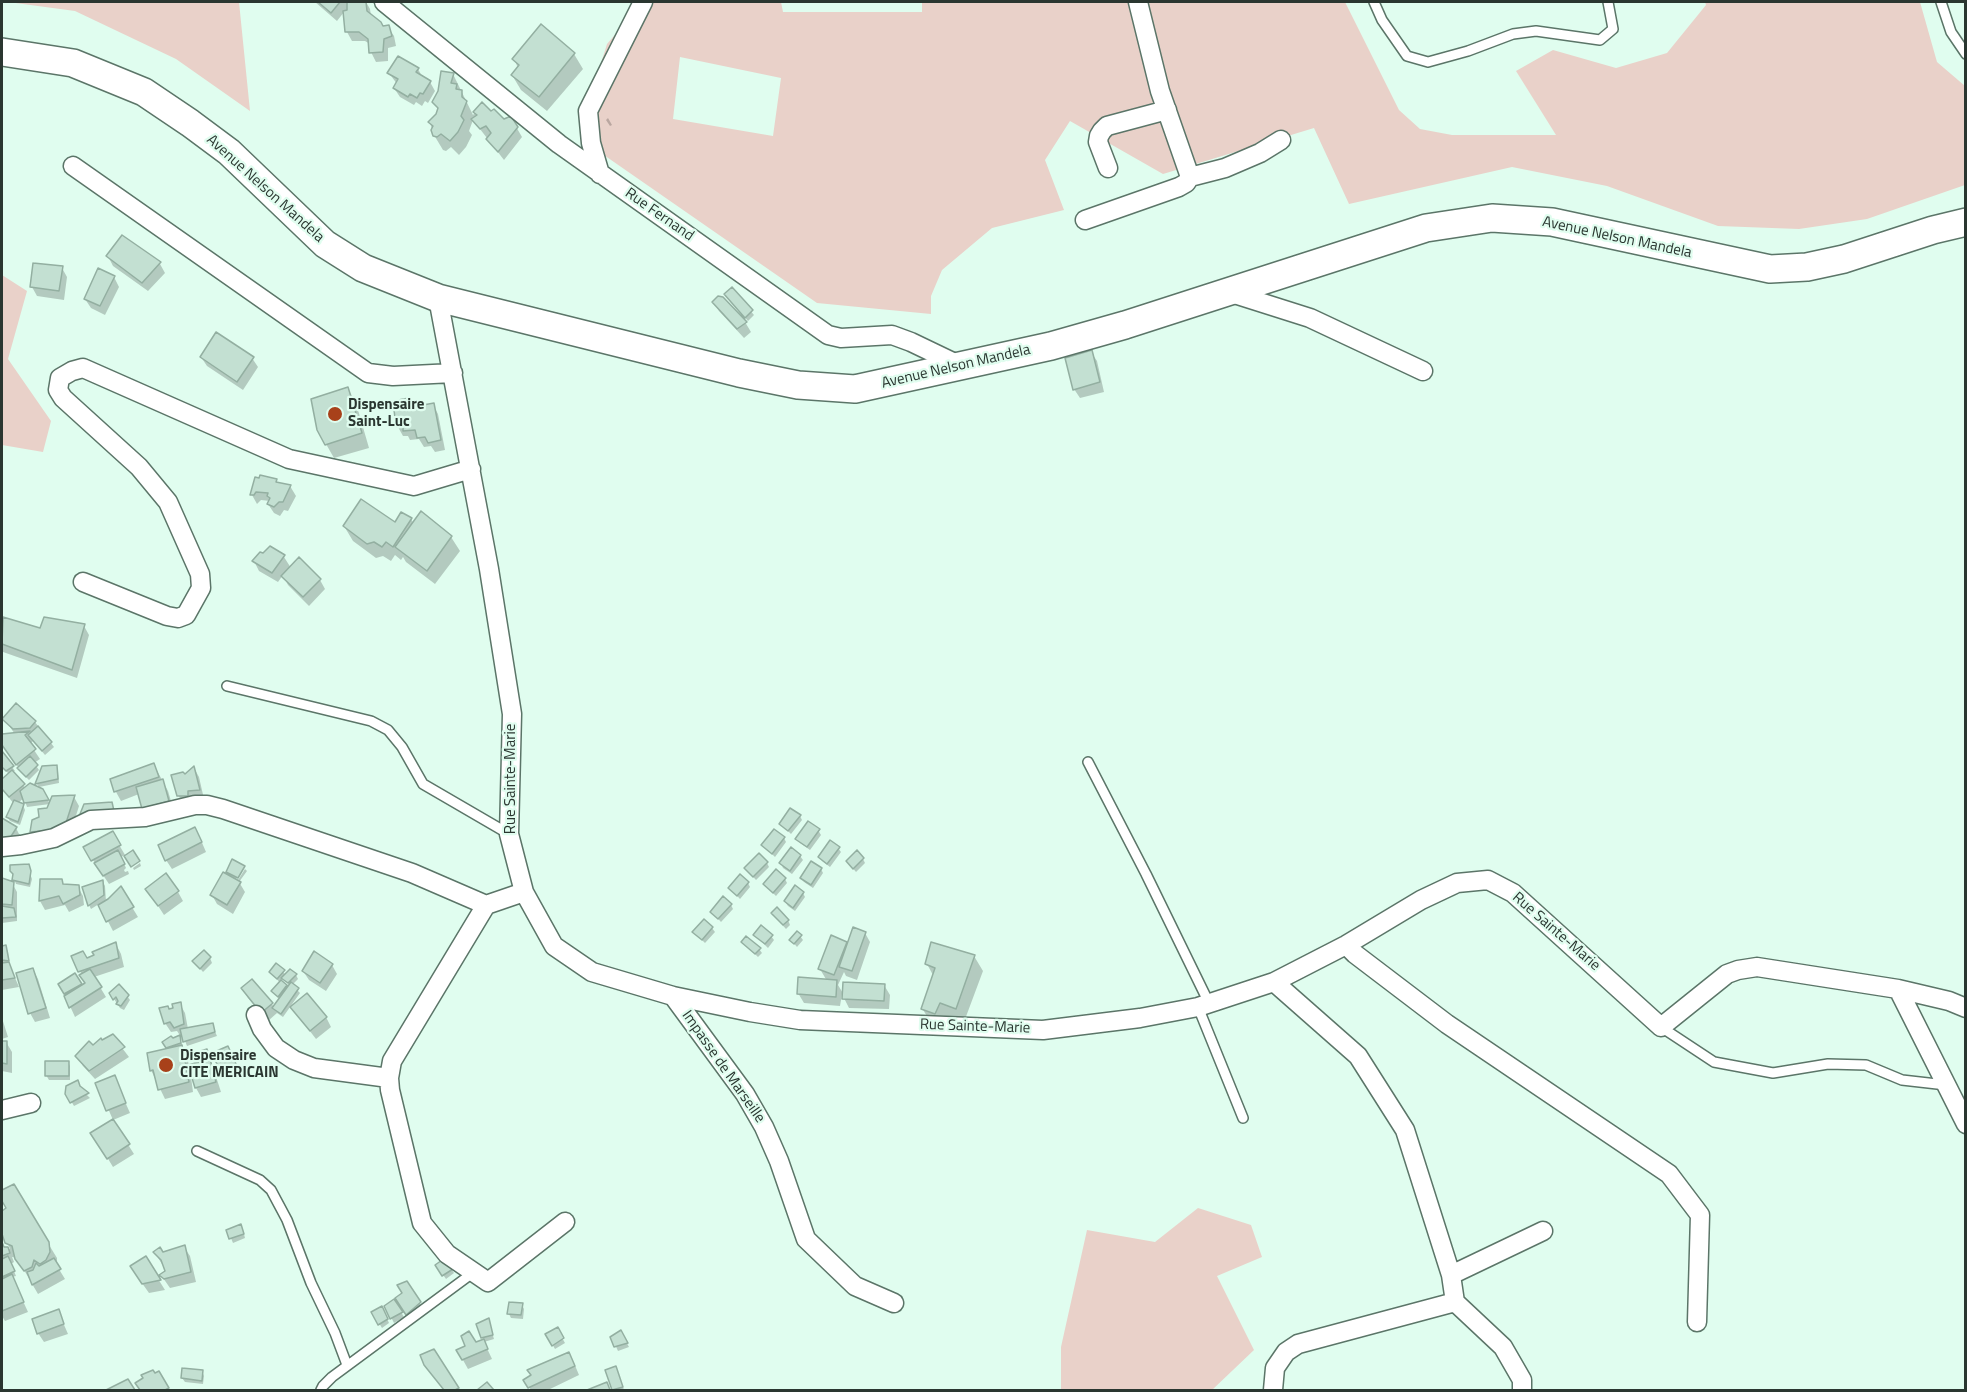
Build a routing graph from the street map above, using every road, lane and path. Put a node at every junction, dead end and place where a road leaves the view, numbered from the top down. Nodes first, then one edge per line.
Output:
1 (384, 2) edge
2 (643, 2) edge
3 (1138, 2) edge
4 (1374, 2) edge
5 (1608, 2) edge
6 (1941, 2) edge
7 (2, 51) edge
8 (1965, 54) edge
9 (1167, 110) junction
10 (1281, 140) dead end
11 (73, 166) dead end
12 (1108, 168) dead end
13 (600, 174) junction
14 (1190, 177) junction
15 (1085, 220) dead end
16 (1965, 222) edge
17 (1228, 292) junction
18 (438, 298) junction
19 (961, 366) junction
20 (1423, 371) dead end
21 (453, 373) junction
22 (471, 469) junction
23 (83, 582) dead end
24 (227, 686) dead end
25 (1088, 762) dead end
26 (509, 834) junction
27 (2, 847) edge
28 (524, 892) junction
29 (486, 905) junction
30 (1347, 945) junction
31 (1274, 982) junction
32 (1898, 989) junction
33 (673, 996) junction
34 (1204, 1005) junction
35 (1965, 1008) edge
36 (256, 1016) dead end
37 (1661, 1027) junction
38 (389, 1078) junction
39 (1946, 1085) junction
40 (31, 1103) dead end
41 (2, 1110) edge
42 (1243, 1118) dead end
43 (1965, 1124) edge
44 (197, 1151) dead end
45 (565, 1222) dead end
46 (1543, 1231) dead end
47 (474, 1272) junction
48 (1451, 1275) junction
49 (1455, 1302) junction
50 (894, 1303) dead end
51 (1697, 1322) dead end
52 (347, 1365) junction
53 (321, 1390) edge
54 (1273, 1390) edge
55 (1522, 1390) edge

1 - 13 street, Rue Fernand
2 - 13 street
3 - 9 street
4 - 5 lane
6 - 8 lane
7 - 18 street, Avenue Nelson Mandela
9 - 12 street
9 - 14 street
10 - 14 street
11 - 21 street
13 - 19 street, Rue Fernand
14 - 15 street
16 - 17 street, Avenue Nelson Mandela
17 - 19 street, Avenue Nelson Mandela
17 - 20 street
18 - 19 street, Avenue Nelson Mandela
18 - 21 street, Rue Sainte-Marie
21 - 22 street, Rue Sainte-Marie
22 - 23 street
22 - 26 street, Rue Sainte-Marie
24 - 26 lane
25 - 34 lane
26 - 28 street, Rue Sainte-Marie
27 - 29 street
28 - 29 street
28 - 33 street, Rue Sainte-Marie
29 - 38 street
30 - 31 street, Rue Sainte-Marie
30 - 37 street, Rue Sainte-Marie
30 - 51 street
31 - 34 street, Rue Sainte-Marie
31 - 48 street
32 - 35 street
32 - 37 street
32 - 39 street
33 - 34 street, Rue Sainte-Marie
33 - 50 street, Impasse de Marseille
34 - 42 lane
36 - 38 street
37 - 39 lane
38 - 47 street
39 - 43 street
40 - 41 street
44 - 52 lane
45 - 47 street
46 - 48 street
47 - 52 lane
48 - 49 street
49 - 54 street
49 - 55 street
52 - 53 lane

